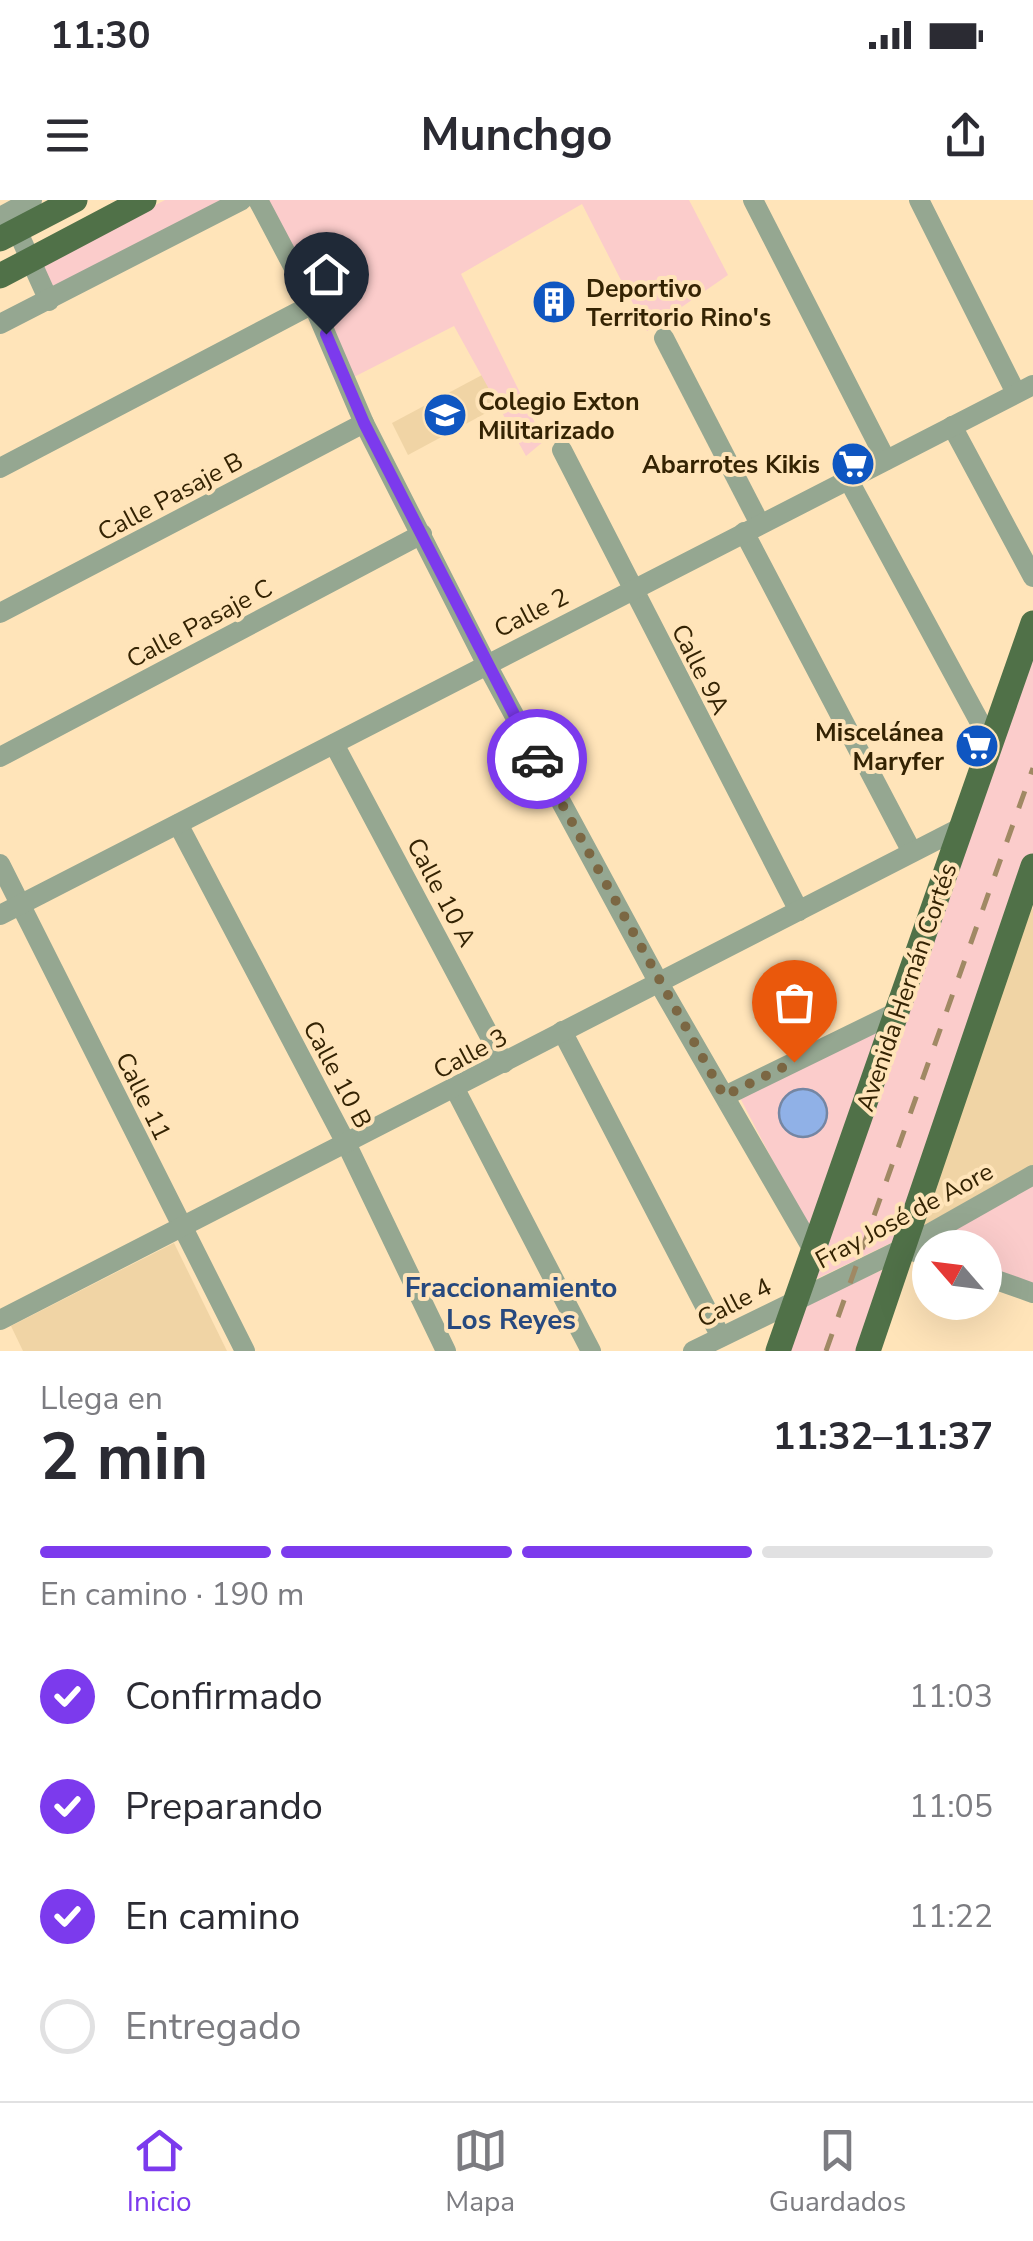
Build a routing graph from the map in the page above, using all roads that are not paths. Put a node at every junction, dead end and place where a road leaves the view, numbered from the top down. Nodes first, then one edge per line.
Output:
1 (32, 200) edge
2 (75, 200) edge
3 (144, 200) edge
4 (242, 200) edge
5 (258, 200) edge
6 (753, 200) edge
7 (919, 200) edge
8 (6, 229) edge
9 (32, 260) junction
10 (0, 276) edge
11 (49, 300) junction
12 (313, 304) junction
13 (0, 324) edge
14 (664, 338) dead end
15 (1024, 389) edge
16 (364, 423) junction
17 (952, 426) junction
18 (562, 450) dead end
19 (886, 460) junction
20 (0, 468) edge
21 (848, 479) junction
22 (752, 528) junction
23 (422, 534) junction
24 (1033, 577) edge
25 (631, 589) junction
26 (0, 614) edge
27 (1033, 623) edge
28 (486, 663) junction
29 (990, 741) junction
30 (334, 744) junction
31 (0, 757) edge
32 (178, 824) junction
33 (962, 826) junction
34 (912, 852) junction
35 (0, 864) edge
36 (1031, 882) edge
37 (21, 904) junction
38 (798, 911) junction
39 (0, 914) edge
40 (660, 985) junction
41 (898, 1011) junction
42 (562, 1031) junction
43 (504, 1063) junction
44 (455, 1090) junction
45 (724, 1096) junction
46 (346, 1143) junction
47 (1033, 1175) edge
48 (182, 1228) junction
49 (904, 1248) junction
50 (814, 1250) junction
51 (912, 1251) edge
52 (1002, 1282) edge
53 (1033, 1293) edge
54 (798, 1298) junction
55 (0, 1320) edge
56 (721, 1336) junction
57 (245, 1351) edge
58 (446, 1351) edge
59 (591, 1351) edge
60 (693, 1351) edge
61 (778, 1351) edge
62 (868, 1351) edge

1 - 8 street
2 - 8 main road
3 - 9 main road
4 - 11 street
5 - 12 street
6 - 19 street
7 - 15 street
8 - 9 street
9 - 10 main road
9 - 11 street
11 - 13 street
12 - 16 street
12 - 20 street
14 - 22 street
15 - 17 street, Calle 2
16 - 23 street
16 - 26 street, Calle Pasaje B
17 - 19 street, Calle 2
17 - 24 street
18 - 25 street, Calle 9A
19 - 21 street, Calle 2
21 - 22 street, Calle 2
21 - 29 street
22 - 25 street, Calle 2
22 - 34 street
23 - 28 street
23 - 31 street, Calle Pasaje C
25 - 28 street, Calle 2
25 - 38 street, Calle 9A
27 - 29 main road, Avenida Hernán Cortés
28 - 30 street, Calle 2
28 - 40 street
29 - 33 main road, Avenida Hernán Cortés
30 - 32 street, Calle 2
30 - 43 street, Calle 10 A
32 - 37 street, Calle 2
32 - 46 street, Calle 10 B
33 - 34 street, Calle 3
33 - 41 main road, Avenida Hernán Cortés
34 - 38 street, Calle 3
35 - 37 street, Calle 11
36 - 49 main road
37 - 39 street, Calle 2
37 - 48 street, Calle 11
38 - 40 street, Calle 3
40 - 42 street, Calle 3
40 - 45 street
41 - 45 street
41 - 50 main road, Avenida Hernán Cortés
42 - 43 street, Calle 3
42 - 56 street
43 - 44 street, Calle 3
44 - 46 street, Calle 3
44 - 59 street
45 - 50 street
46 - 48 street, Calle 3
46 - 58 street, Calle 10 B
47 - 49 street, Fray José de Aore
48 - 55 street, Calle 3
48 - 57 street, Calle 11
49 - 51 street
49 - 54 street, Fray José de Aore
49 - 62 main road
50 - 54 main road, Avenida Hernán Cortés
52 - 53 street
54 - 56 street, Calle 4
54 - 61 main road, Avenida Hernán Cortés
56 - 60 street, Calle 4

